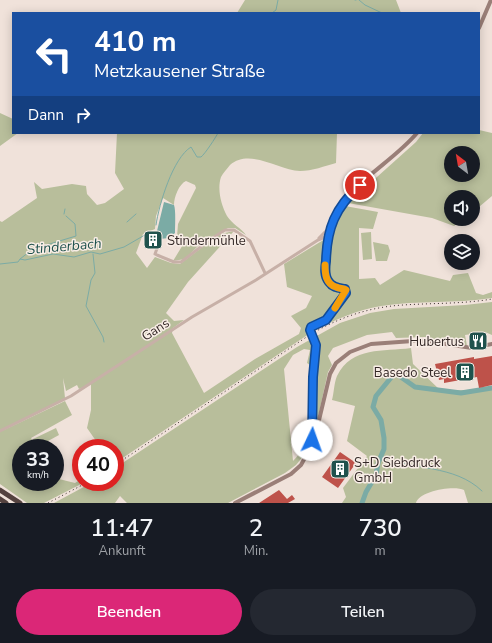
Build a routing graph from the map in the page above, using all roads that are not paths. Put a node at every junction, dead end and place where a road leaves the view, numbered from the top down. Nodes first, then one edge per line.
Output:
1 (491, 0) edge
2 (480, 26) edge
3 (416, 134) edge
4 (329, 228) junction
5 (328, 236) junction
6 (318, 240) junction
7 (159, 243) dead end
8 (265, 273) junction
9 (492, 344) edge
10 (0, 431) edge
11 (314, 441) junction
12 (0, 490) edge
13 (0, 499) edge
14 (6, 503) edge
15 (20, 503) edge
16 (235, 503) edge

1 - 2 street
3 - 4 street
4 - 5 street
4 - 6 street, Gans
5 - 6 street, Gans
5 - 11 street
6 - 8 street, Gans
7 - 8 street
8 - 10 street, Gans
9 - 11 street
11 - 16 street
12 - 15 highway
13 - 14 highway

